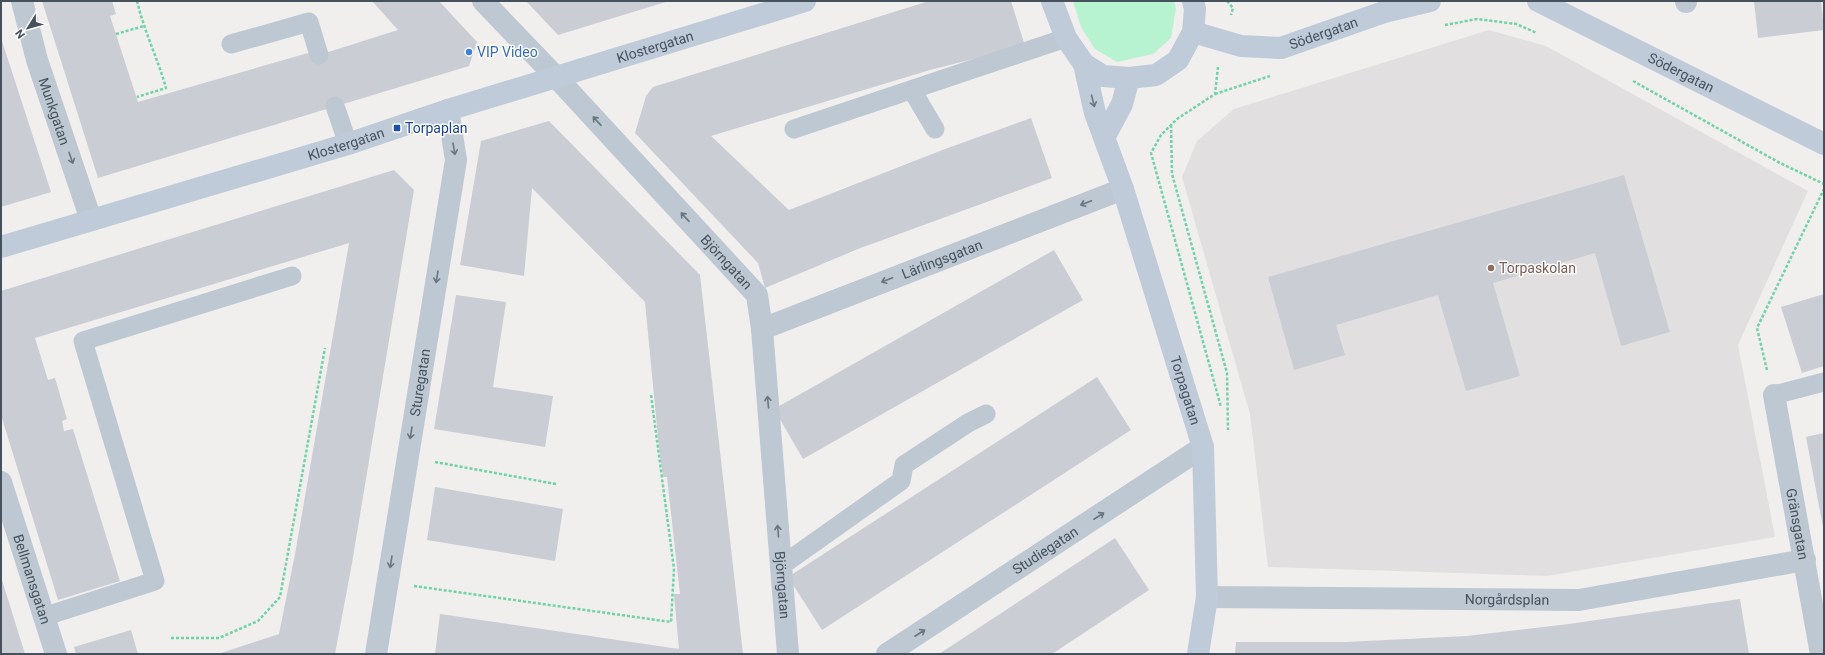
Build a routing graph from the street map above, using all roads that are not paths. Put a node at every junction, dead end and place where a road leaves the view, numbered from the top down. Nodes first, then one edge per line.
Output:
1 (22, 1) edge
2 (482, 1) edge
3 (1052, 1) edge
4 (1193, 1) edge
5 (1430, 1) edge
6 (1538, 1) edge
7 (802, 2) edge
8 (1193, 32) junction
9 (1066, 38) junction
10 (231, 44) dead end
11 (320, 55) dead end
12 (1084, 64) junction
13 (557, 78) junction
14 (1129, 78) junction
15 (912, 90) junction
16 (335, 106) dead end
17 (448, 110) junction
18 (794, 129) dead end
19 (935, 129) dead end
20 (1105, 136) junction
21 (348, 144) junction
22 (1824, 144) edge
23 (1123, 189) junction
24 (91, 220) junction
25 (1, 247) edge
26 (292, 276) dead end
27 (762, 329) junction
28 (1824, 382) edge
29 (1774, 395) joint
30 (986, 414) dead end
31 (1203, 448) junction
32 (1, 482) edge
33 (1804, 560) junction
34 (781, 566) junction
35 (1207, 597) junction
36 (44, 617) junction
37 (56, 654) edge
38 (376, 654) edge
39 (788, 654) edge
40 (887, 654) edge
41 (1198, 654) edge
42 (1821, 654) edge

1 -> 24 street, Munkgatan
2 - 13 street, Björngatan
3 - 9 street
4 - 8 street
5 - 8 street, Södergatan
6 - 22 street, Södergatan
7 - 13 street, Klostergatan
8 - 14 street
9 - 12 street
9 - 15 lane
10 - 11 lane
12 - 14 street
12 -> 20 street, Torpagatan
13 - 17 street, Klostergatan
27 -> 13 street, Björngatan
14 - 20 street
15 - 18 lane
15 - 19 lane
16 - 21 lane
17 - 21 street, Klostergatan
17 -> 38 street, Sturegatan
20 - 23 street, Torpagatan
21 - 24 street, Klostergatan
23 -> 27 street, Lärlingsgatan
23 - 31 street, Torpagatan
24 - 25 street, Klostergatan
26 - 36 lane
34 -> 27 street, Björngatan
28 - 29 lane
29 - 33 street, Gränsgatan
30 - 34 lane
31 - 35 street, Torpagatan
40 -> 31 street, Studiegatan
32 - 36 street, Bellmansgatan
33 - 35 street, Norgårdsplan
33 - 42 street, Gränsgatan
34 - 39 street, Björngatan
35 - 41 street, Torpagatan
36 - 37 street, Bellmansgatan

